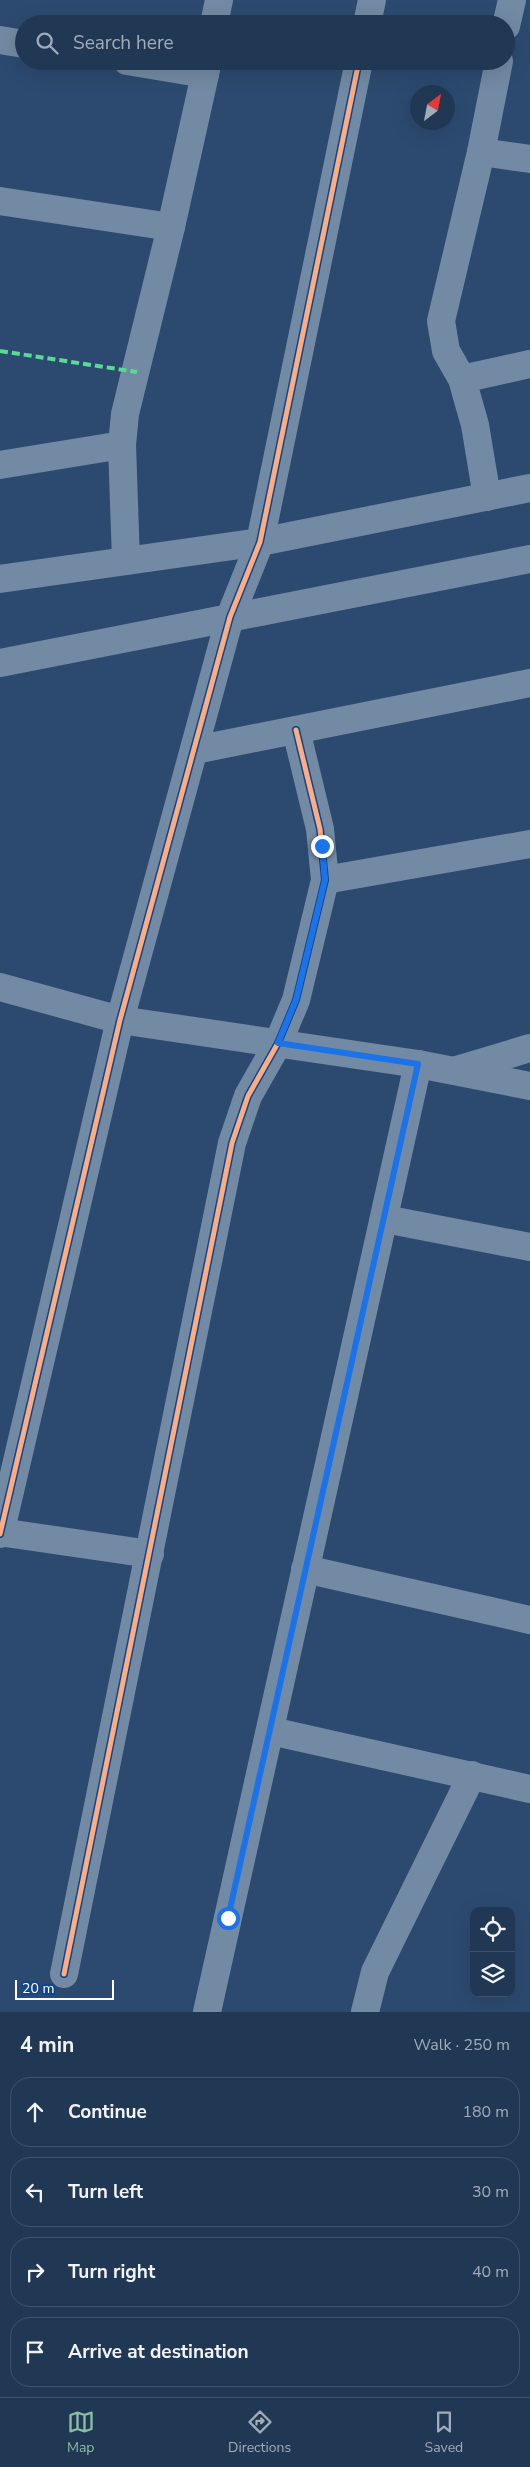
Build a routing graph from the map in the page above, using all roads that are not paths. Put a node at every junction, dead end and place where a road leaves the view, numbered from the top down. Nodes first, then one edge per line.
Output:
1 (219, 0) edge
2 (372, 0) edge
3 (512, 0) edge
4 (216, 15) edge
5 (369, 15) edge
6 (509, 15) edge
7 (0, 40) edge
8 (15, 42) edge
9 (207, 70) edge
10 (357, 70) edge
11 (497, 70) edge
12 (480, 152) junction
13 (530, 159) edge
14 (0, 201) edge
15 (171, 227) junction
16 (530, 364) edge
17 (462, 379) junction
18 (122, 445) junction
19 (0, 465) edge
20 (530, 488) edge
21 (487, 497) junction
22 (260, 542) junction
23 (530, 559) edge
24 (126, 561) junction
25 (0, 579) edge
26 (230, 617) junction
27 (0, 663) edge
28 (530, 682) edge
29 (296, 730) junction
30 (195, 750) junction
31 (530, 844) edge
32 (325, 880) junction
33 (0, 987) edge
34 (120, 1020) junction
35 (278, 1043) junction
36 (530, 1048) edge
37 (418, 1064) junction
38 (455, 1071) junction
39 (530, 1086) edge
40 (385, 1219) junction
41 (530, 1247) edge
42 (0, 1533) edge
43 (150, 1554) junction
44 (305, 1569) junction
45 (530, 1620) edge
46 (271, 1731) junction
47 (472, 1775) junction
48 (530, 1789) edge
49 (64, 1974) dead end
50 (208, 2012) edge
51 (365, 2012) edge

1 - 4 street
2 - 5 street
3 - 6 street
7 - 8 street
9 - 15 street
10 - 22 street
11 - 12 street
12 - 13 street
12 - 17 street
14 - 15 street
15 - 18 street
16 - 17 street
17 - 21 street
18 - 19 street
18 - 24 street
20 - 21 street
21 - 22 street
22 - 24 street
22 - 26 street
23 - 26 street
24 - 25 street
26 - 27 street
26 - 30 street
28 - 29 street
29 - 30 street
29 - 32 street
30 - 34 street
31 - 32 street
32 - 35 street
33 - 34 street
34 - 35 street
34 - 42 street
35 - 37 street
35 - 43 street
36 - 38 street
37 - 38 street
37 - 40 street
38 - 39 street
40 - 41 street
40 - 44 street
42 - 43 street
43 - 49 street
44 - 45 street
44 - 46 street
46 - 47 street
46 - 50 street
47 - 48 street
47 - 51 street

